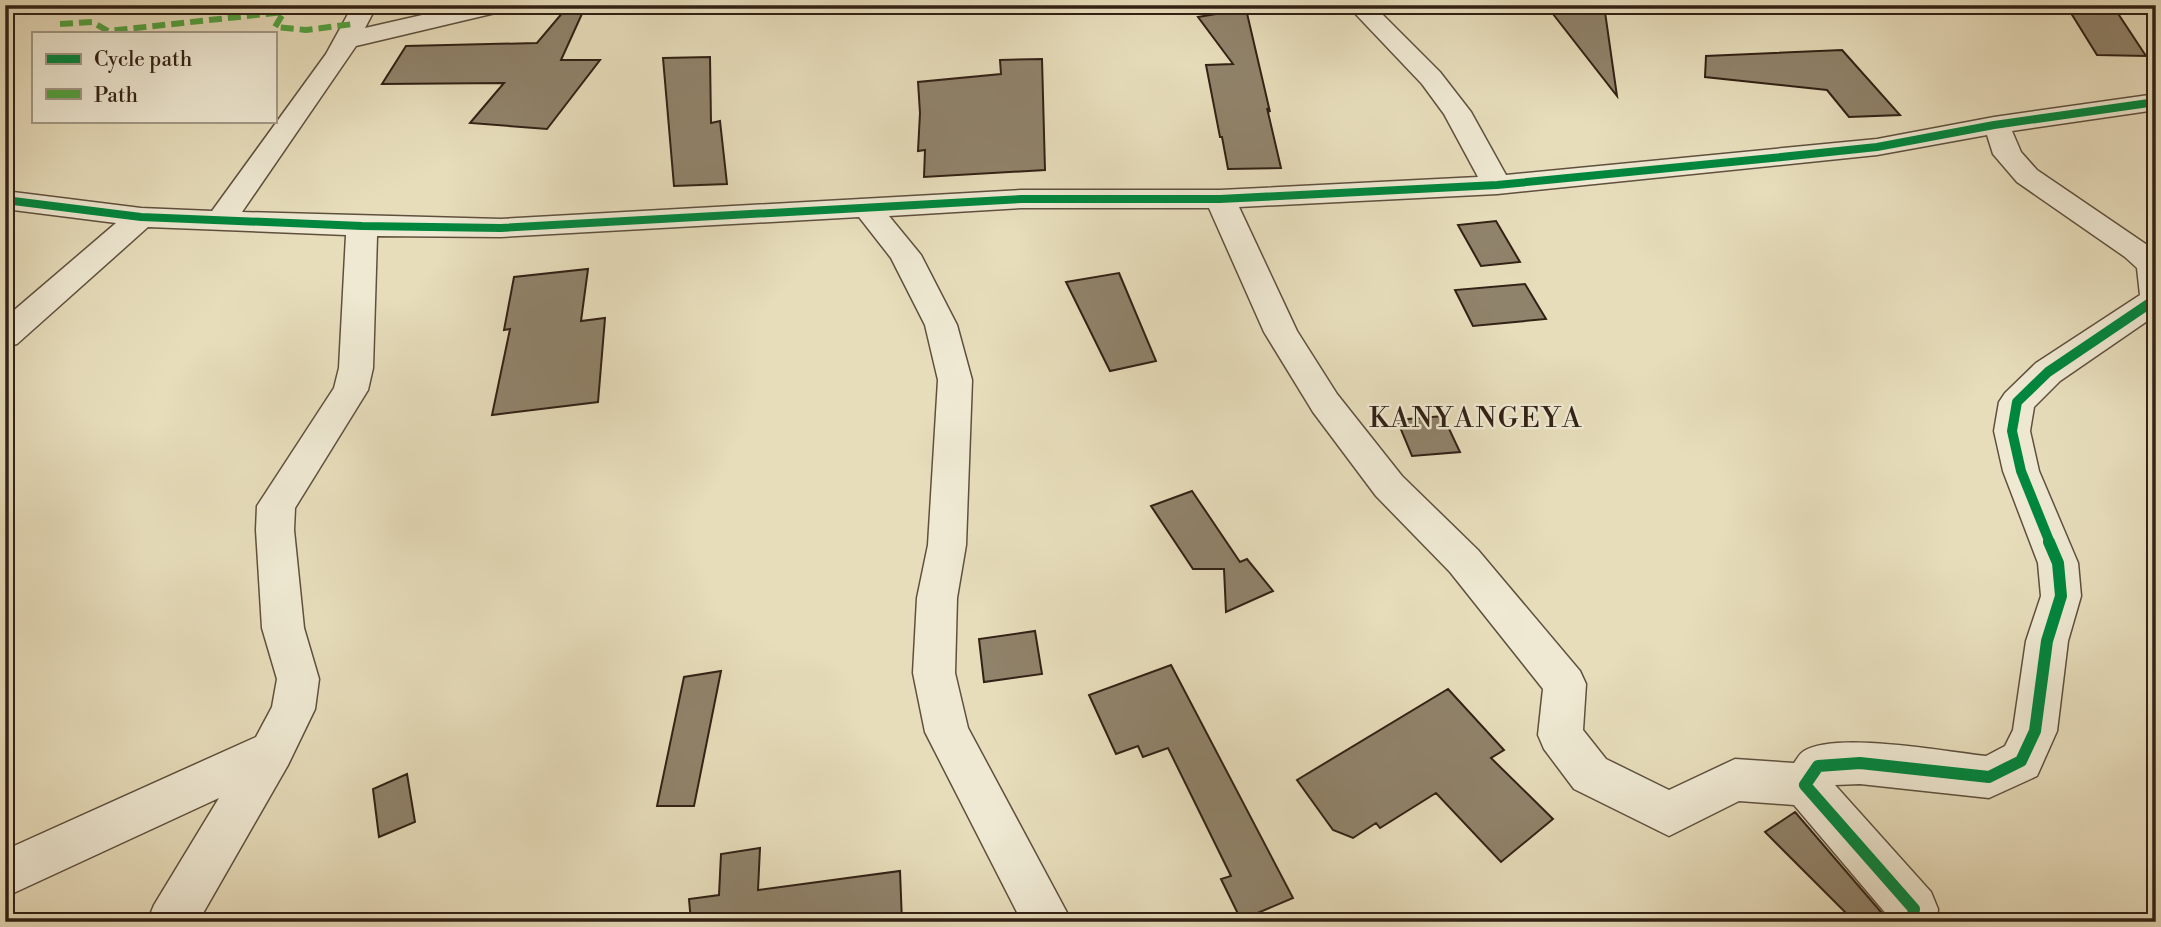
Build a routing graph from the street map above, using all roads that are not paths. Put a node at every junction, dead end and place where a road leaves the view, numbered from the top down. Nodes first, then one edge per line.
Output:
1 (365, 5) edge
2 (499, 5) edge
3 (1359, 5) edge
4 (346, 40) junction
5 (2156, 102) edge
6 (1994, 125) junction
7 (1497, 185) junction
8 (1220, 199) junction
9 (5, 200) edge
10 (867, 208) junction
11 (141, 217) junction
12 (221, 219) junction
13 (362, 226) junction
14 (2156, 298) edge
15 (5, 336) edge
16 (272, 751) junction
17 (1805, 785) junction
18 (5, 874) edge
19 (171, 922) edge
20 (1048, 922) edge
21 (1912, 922) edge

1 - 4 street
2 - 4 street
3 - 7 street
4 - 12 street
5 - 6 street
6 - 7 street
6 - 14 street
7 - 8 street
8 - 10 street
8 - 17 street
9 - 11 street
10 - 13 street
10 - 20 street
11 - 12 street
11 - 15 street
12 - 13 street
13 - 16 street
14 - 17 street
16 - 18 street
16 - 19 street
17 - 21 street

